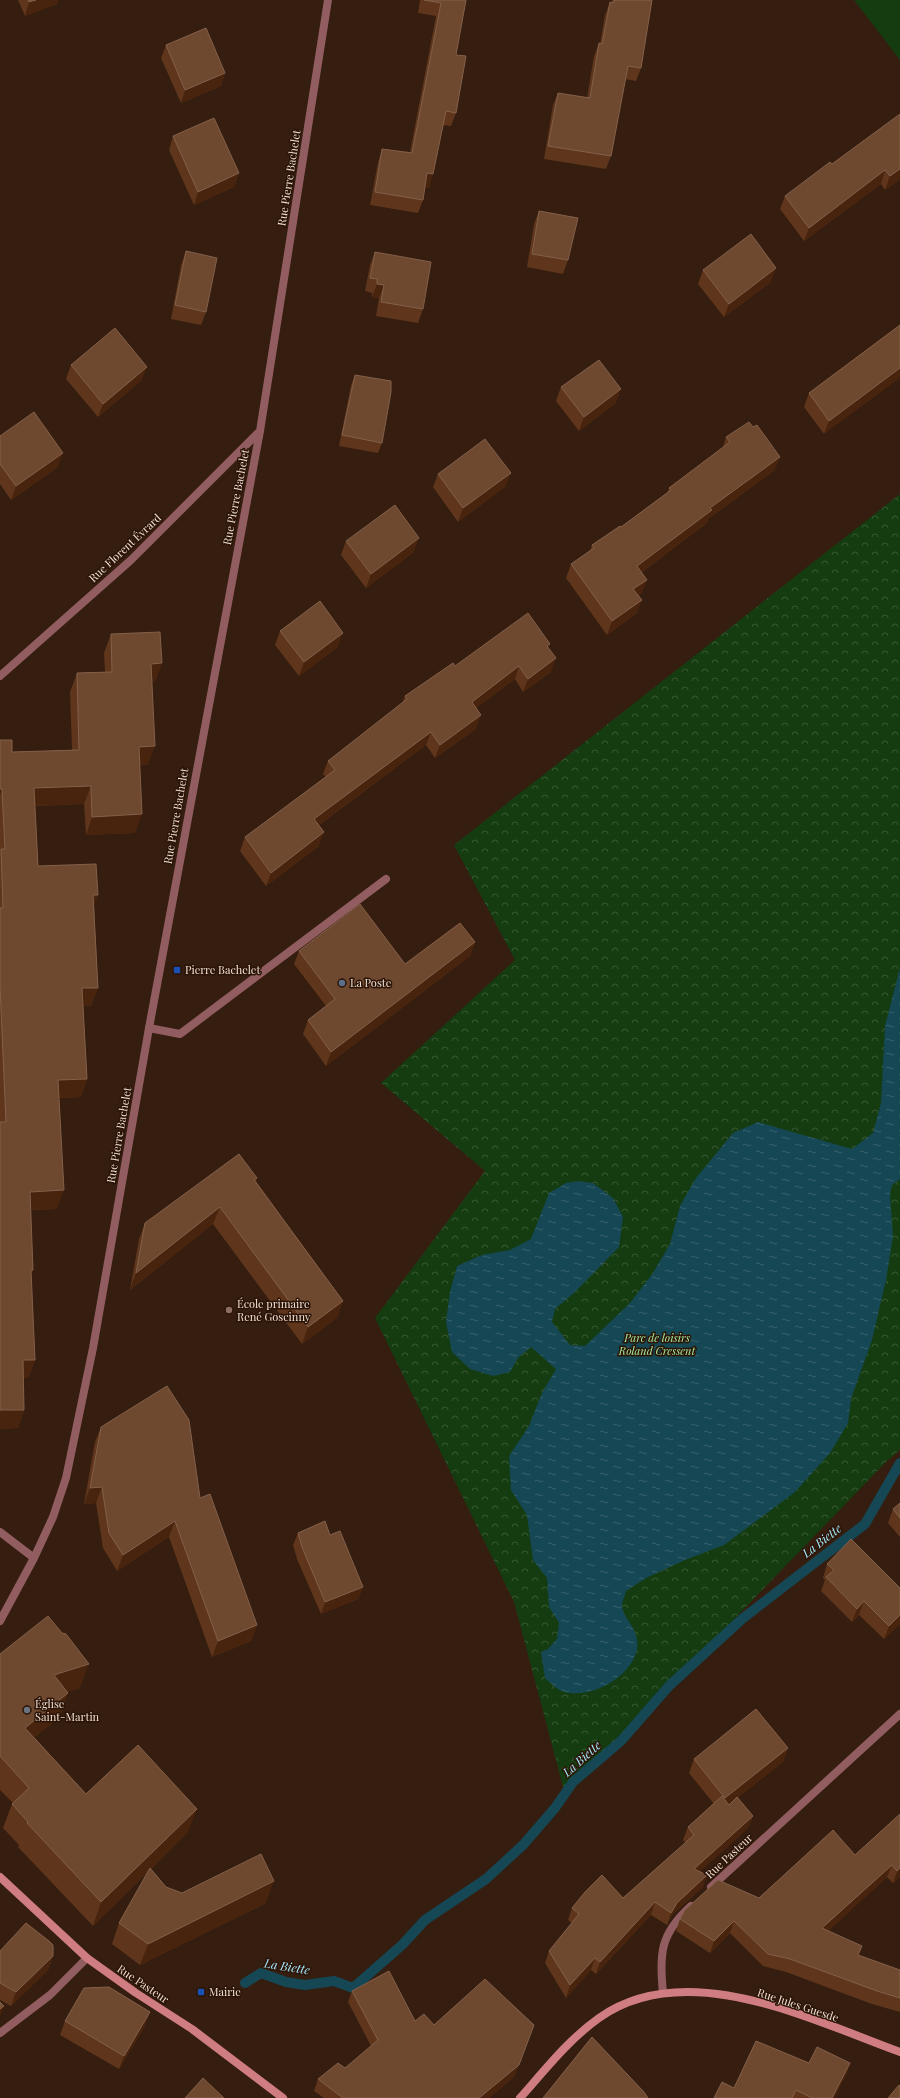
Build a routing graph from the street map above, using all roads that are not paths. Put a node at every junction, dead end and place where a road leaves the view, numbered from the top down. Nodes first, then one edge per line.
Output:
1 (328, 0) edge
2 (260, 431) junction
3 (0, 676) edge
4 (386, 879) dead end
5 (149, 1028) junction
6 (0, 1532) edge
7 (34, 1558) junction
8 (0, 1621) edge
9 (900, 1714) edge
10 (0, 1877) edge
11 (87, 1958) junction
12 (663, 1993) junction
13 (0, 2033) edge
14 (900, 2052) edge
15 (283, 2098) edge
16 (520, 2098) edge

1 - 2 street, Rue Pierre Bachelet
2 - 3 street, Rue Florent Évrard
2 - 5 street, Rue Pierre Bachelet
4 - 5 street
5 - 7 street, Rue Pierre Bachelet
6 - 7 street
7 - 8 street, Rue Pierre Bachelet
9 - 12 street, Rue Pasteur
10 - 11 main road, Rue Pasteur
11 - 13 street
11 - 15 main road, Rue Pasteur
12 - 14 main road, Rue Jules Guesde
12 - 16 main road

